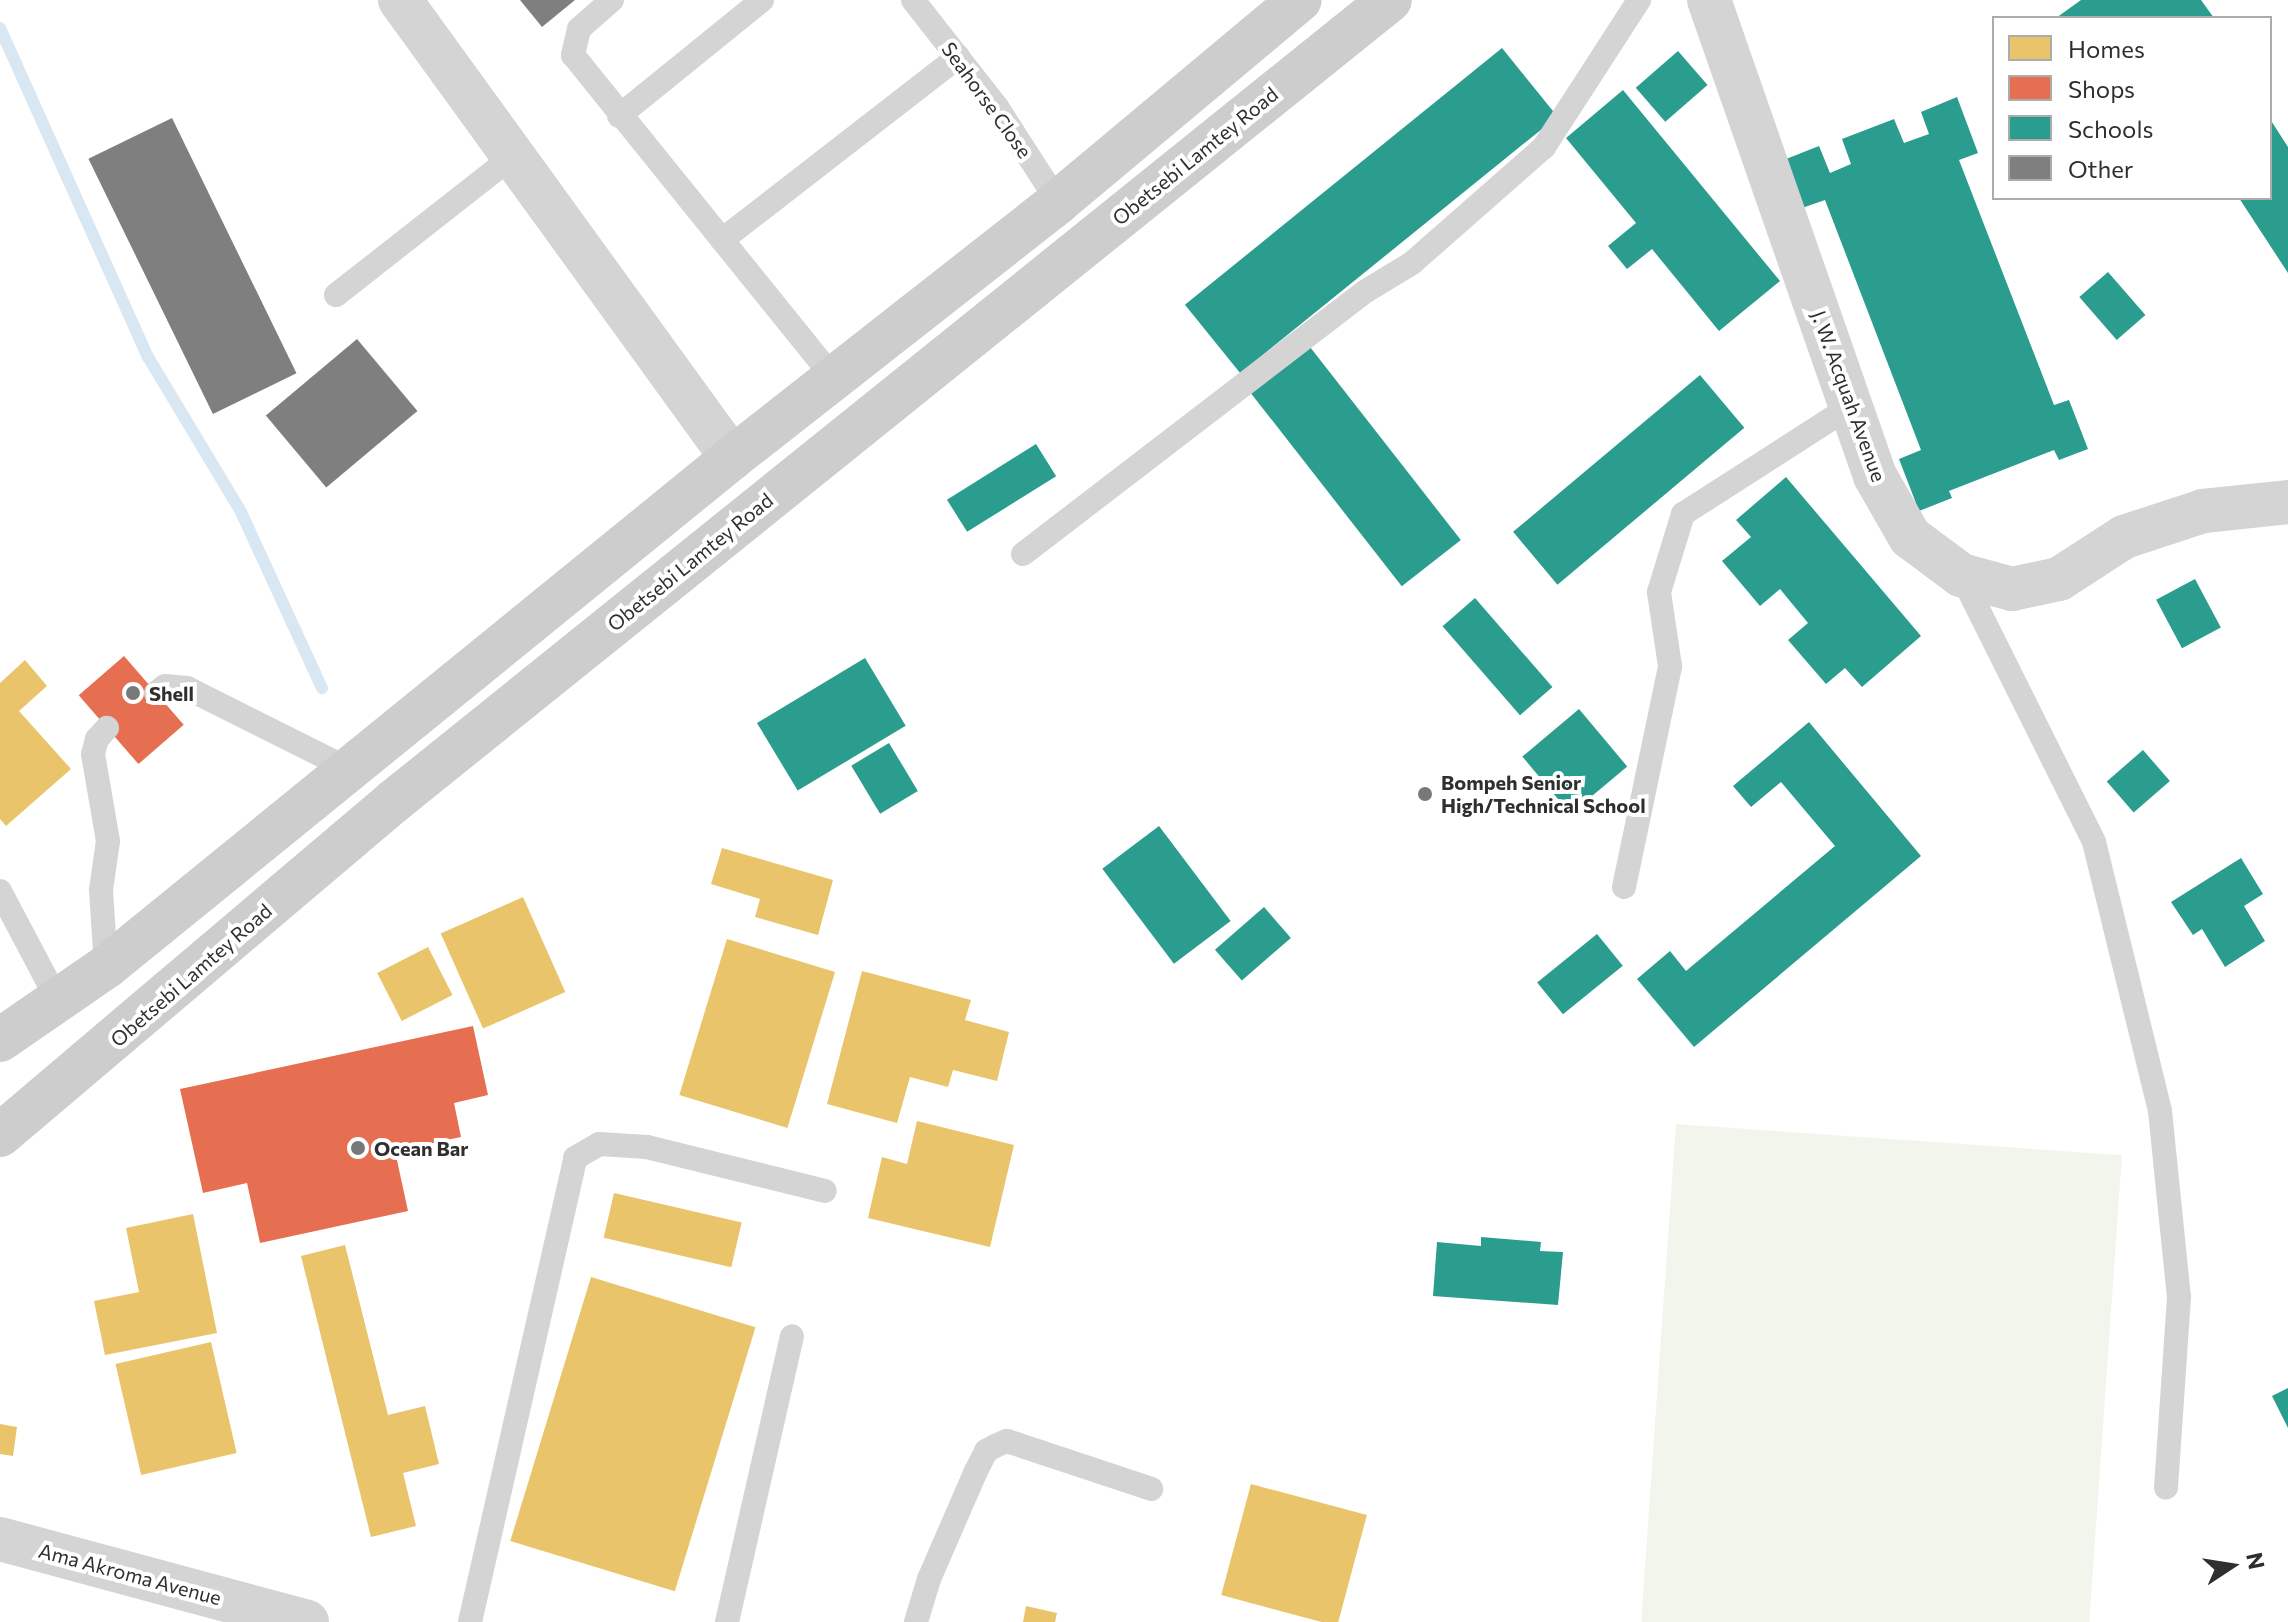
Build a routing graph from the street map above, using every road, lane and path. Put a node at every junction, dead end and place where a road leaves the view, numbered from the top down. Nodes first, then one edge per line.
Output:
1 (400, 0) edge
2 (612, 0) edge
3 (762, 0) edge
4 (913, 0) edge
5 (1300, 0) edge
6 (1390, 0) edge
7 (1639, 0) edge
8 (1709, 0) edge
9 (958, 57) junction
10 (619, 116) junction
11 (513, 156) junction
12 (1058, 202) junction
13 (722, 240) junction
14 (336, 295) dead end
15 (834, 379) junction
16 (1851, 406) junction
17 (732, 458) junction
18 (2288, 502) edge
19 (1023, 554) dead end
20 (1961, 575) junction
21 (156, 693) dead end
22 (107, 728) dead end
23 (351, 770) junction
24 (1624, 887) dead end
25 (0, 891) edge
26 (106, 967) junction
27 (57, 999) junction
28 (0, 1040) edge
29 (0, 1135) edge
30 (825, 1191) dead end
31 (792, 1336) dead end
32 (2166, 1488) dead end
33 (1151, 1489) dead end
34 (0, 1539) edge
35 (307, 1622) edge
36 (470, 1622) edge
37 (727, 1622) edge
38 (916, 1622) edge

1 - 11 street
2 - 10 lane
3 - 10 lane
4 - 9 lane, Seahorse Close
5 - 12 main road
6 - 29 main road, Obetsebi Lamtey Road
7 - 19 lane
8 - 16 street, J. W. Acquah Avenue
9 - 12 lane, Seahorse Close
9 - 13 lane
10 - 13 lane
11 - 14 lane
11 - 17 street
12 - 15 main road
13 - 15 lane
15 - 17 main road
16 - 20 street, J. W. Acquah Avenue
16 - 24 lane
17 - 23 main road
18 - 20 street, J. W. Acquah Avenue
20 - 32 lane
21 - 23 lane
22 - 26 lane
23 - 26 main road
25 - 27 lane
26 - 27 main road
27 - 28 main road
30 - 36 lane
31 - 37 lane
33 - 38 lane
34 - 35 street, Ama Akroma Avenue

